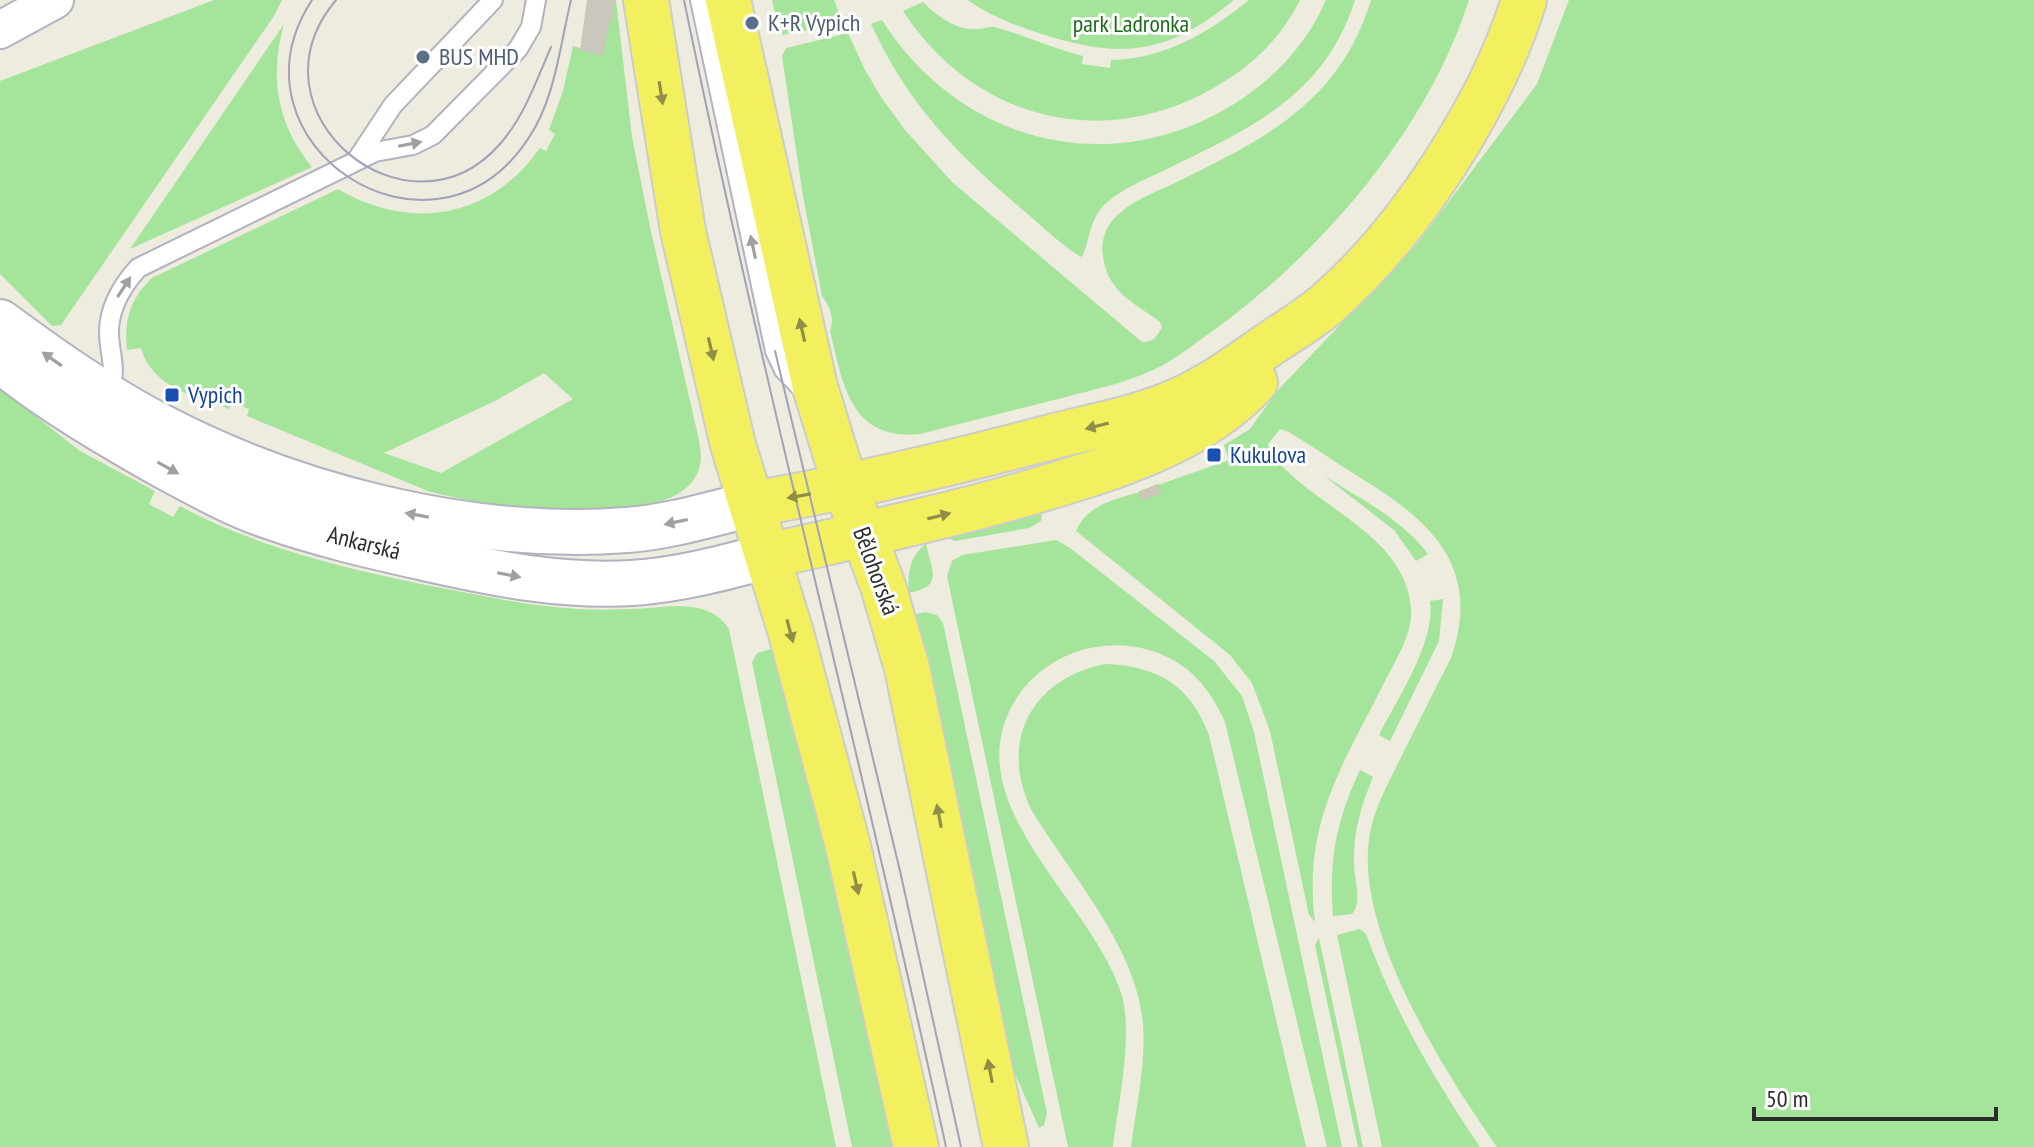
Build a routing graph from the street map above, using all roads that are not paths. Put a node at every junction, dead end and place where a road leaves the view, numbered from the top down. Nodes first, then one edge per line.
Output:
1 (55, 0) edge
2 (493, 0) edge
3 (536, 0) edge
4 (700, 0) edge
5 (728, 0) edge
6 (1524, 0) edge
7 (648, 5) edge
8 (0, 30) edge
9 (357, 161) junction
10 (1327, 304) junction
11 (0, 322) edge
12 (0, 360) edge
13 (105, 395) junction
14 (48, 397) junction
15 (828, 432) junction
16 (846, 488) junction
17 (752, 504) junction
18 (863, 534) junction
19 (768, 556) junction
20 (916, 1147) edge
21 (1006, 1147) edge

1 - 8 street
2 - 9 lane
9 -> 3 lane
15 -> 4 lane
15 -> 5 main road, Bělohorská
6 - 10 main road
7 -> 17 main road
13 -> 9 lane
10 -> 16 main road
18 -> 10 main road
13 -> 11 street, Ankarská
12 - 14 street, Ankarská
13 - 14 lane
17 -> 13 street, Ankarská
14 -> 19 street, Ankarská
15 - 16 main road, Bělohorská
16 -> 17 main road
16 - 18 main road, Bělohorská
17 - 19 main road
18 - 19 main road
21 -> 18 main road, Bělohorská
19 -> 20 main road

